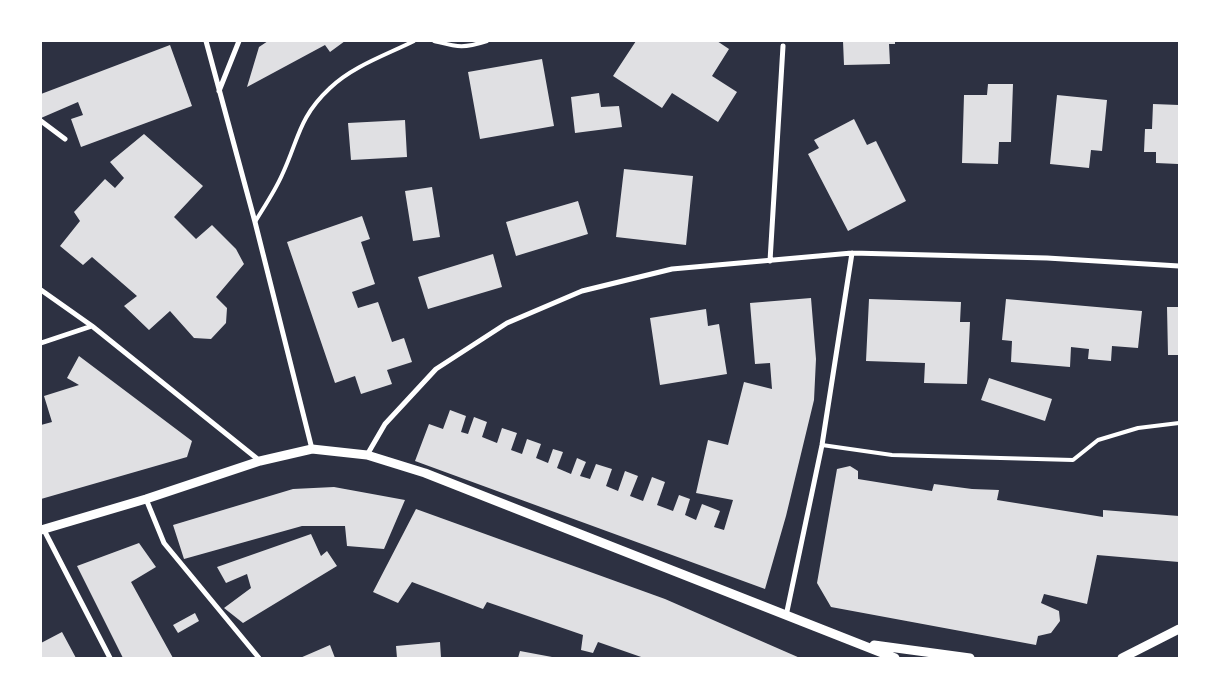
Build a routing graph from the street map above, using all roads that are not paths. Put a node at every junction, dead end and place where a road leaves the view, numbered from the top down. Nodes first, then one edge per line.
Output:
1 (206, 41) edge
2 (239, 41) edge
3 (414, 41) edge
4 (434, 41) edge
5 (487, 41) edge
6 (783, 46) dead end
7 (219, 92) junction
8 (41, 121) edge
9 (65, 139) dead end
10 (255, 222) junction
11 (852, 253) junction
12 (770, 261) junction
13 (1179, 266) edge
14 (41, 290) edge
15 (92, 326) junction
16 (41, 343) edge
17 (1179, 422) edge
18 (822, 444) junction
19 (312, 449) junction
20 (367, 455) junction
21 (260, 460) junction
22 (146, 499) junction
23 (43, 530) edge
24 (786, 616) junction
25 (1179, 630) edge
26 (864, 644) junction
27 (110, 658) edge
28 (259, 658) edge
29 (895, 658) edge
30 (970, 658) edge
31 (1122, 658) edge

1 - 7 street
2 - 7 street
3 - 10 lane
4 - 5 lane
6 - 12 street
7 - 10 street
8 - 9 street
10 - 19 street
11 - 12 street
11 - 13 street
11 - 18 street
12 - 20 street
14 - 15 street
15 - 16 street
15 - 21 street
17 - 18 lane
18 - 24 street
19 - 20 street
19 - 21 street
20 - 24 street
21 - 22 street
22 - 23 street
22 - 28 street
23 - 27 street
24 - 26 street
25 - 31 street
26 - 29 street
26 - 30 street

